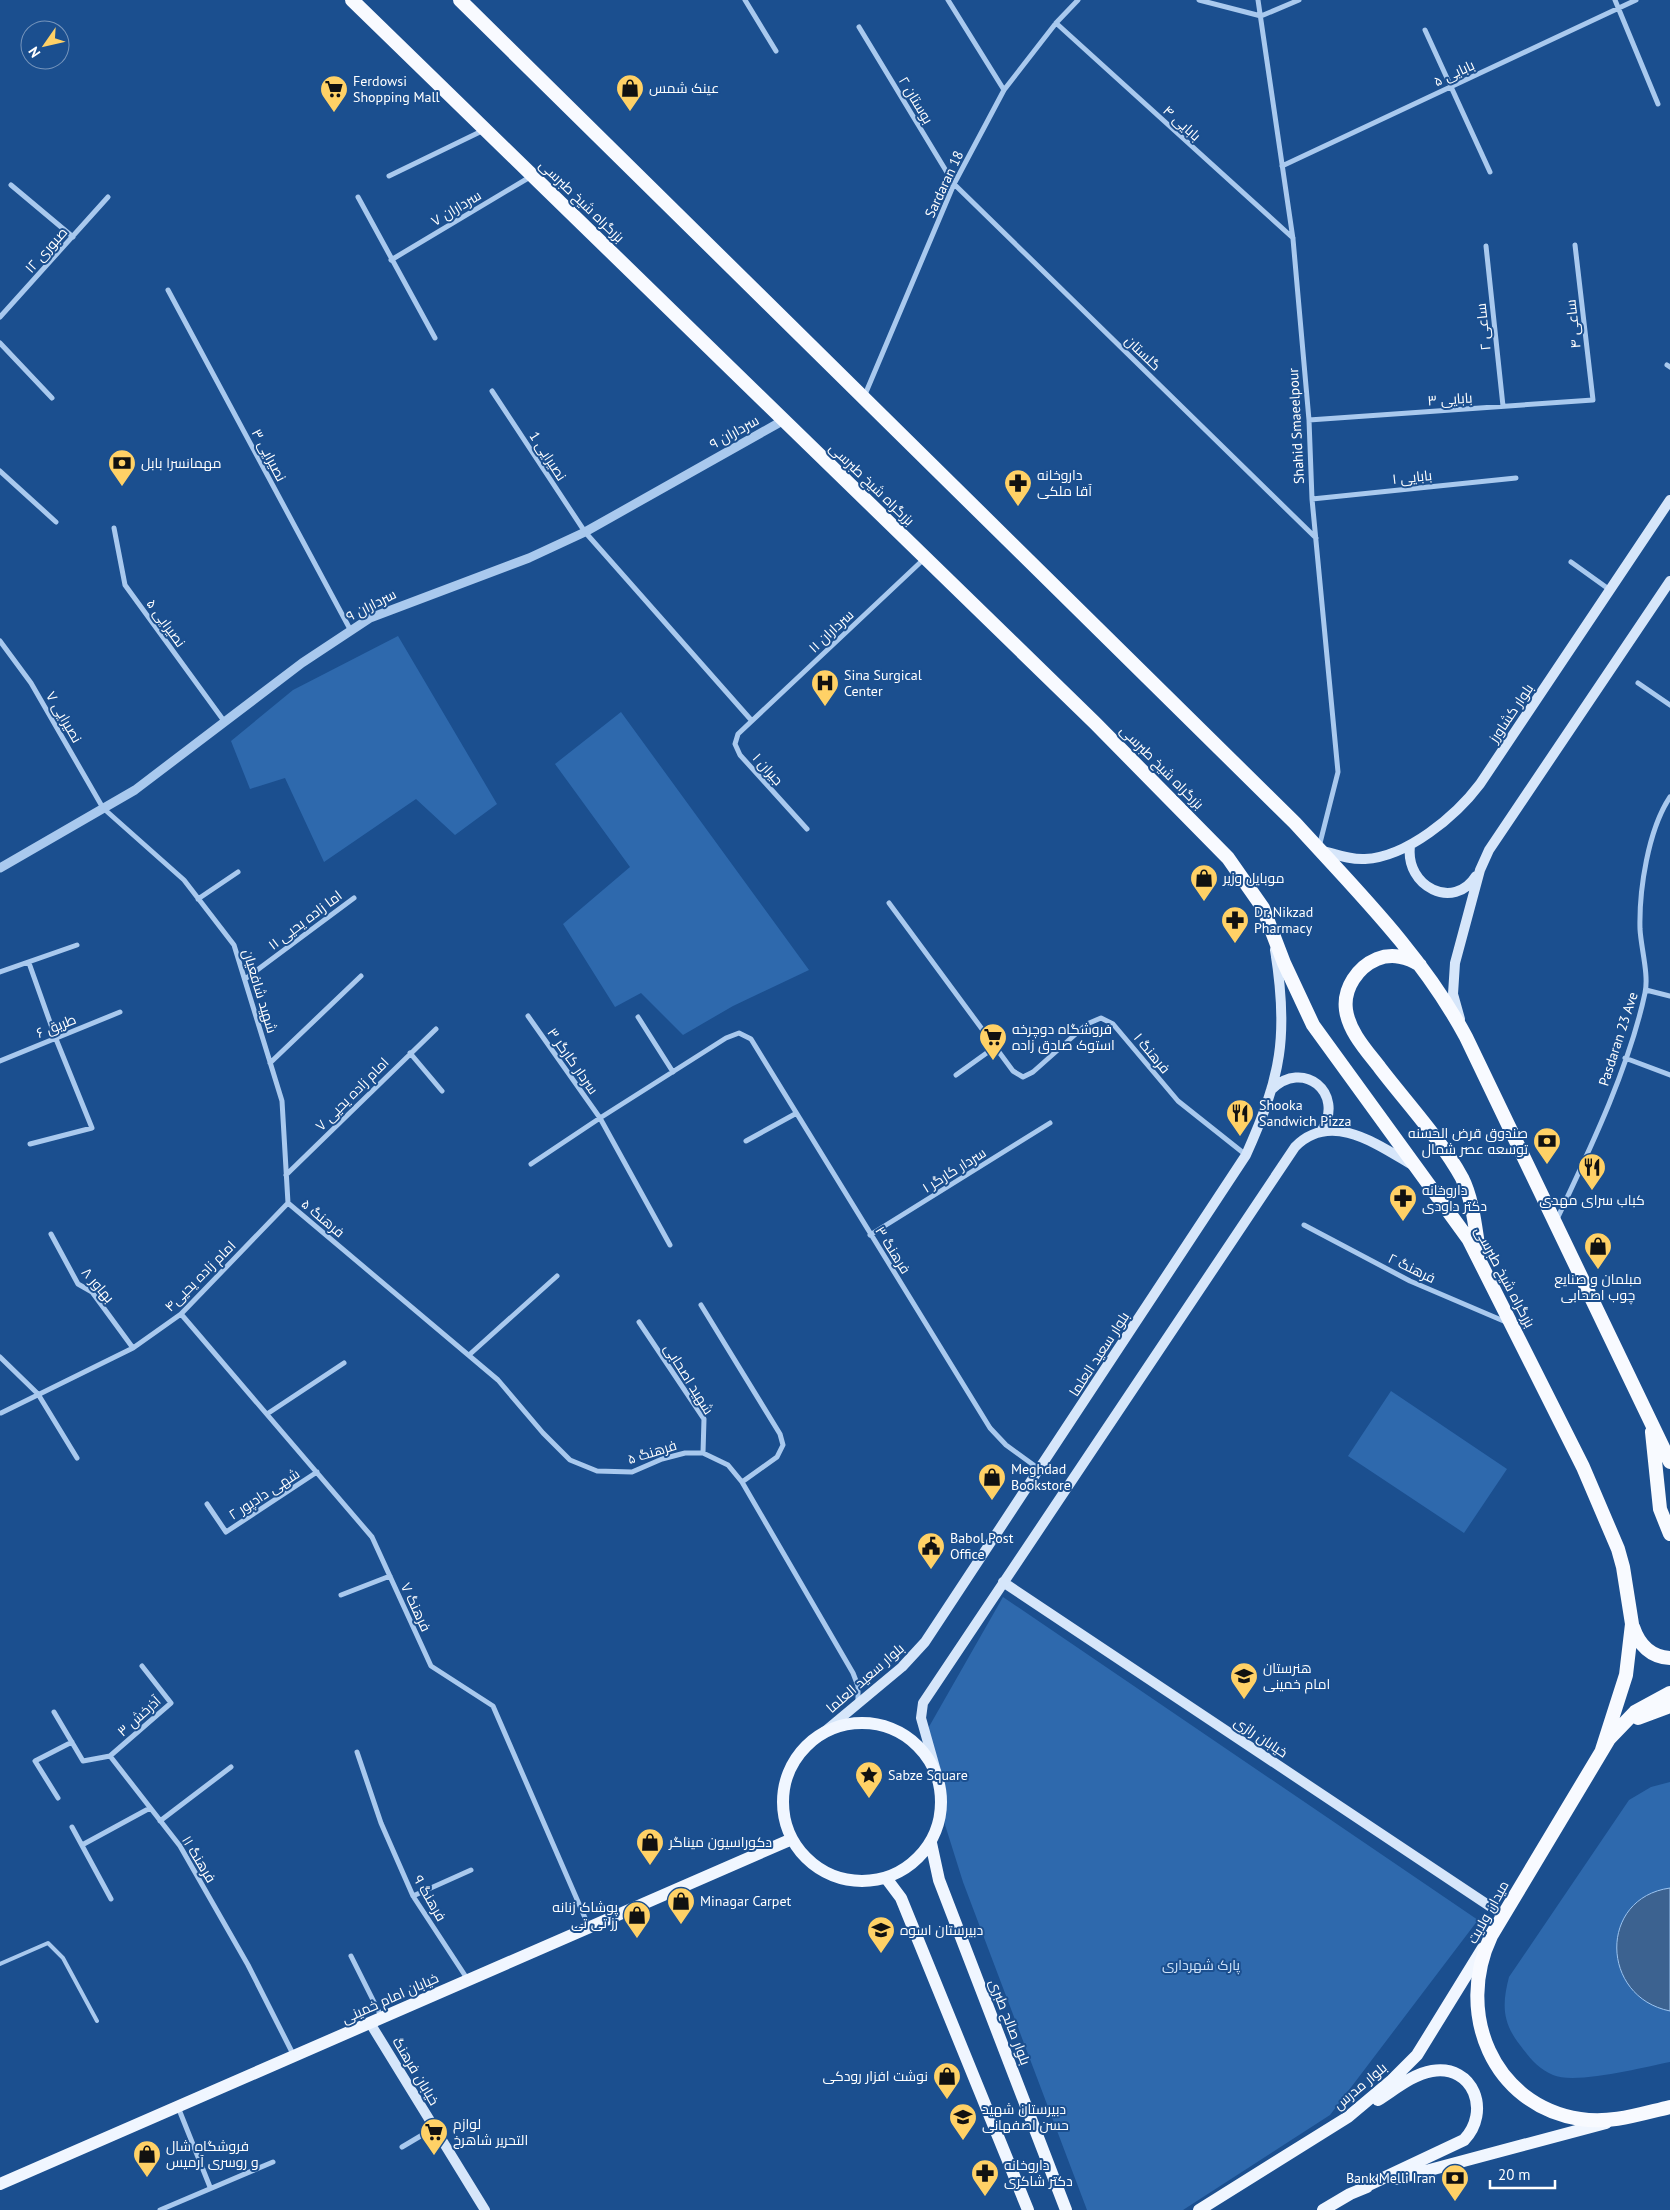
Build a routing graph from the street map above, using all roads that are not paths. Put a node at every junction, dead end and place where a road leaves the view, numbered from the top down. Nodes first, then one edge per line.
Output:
1 (352, 0) edge
2 (460, 0) edge
3 (745, 0) edge
4 (948, 0) edge
5 (1078, 0) edge
6 (1199, 0) edge
7 (1258, 0) edge
8 (1299, 0) edge
9 (1615, 0) edge
10 (1636, 0) edge
11 (1618, 8) junction
12 (1261, 16) junction
13 (1056, 23) junction
14 (859, 27) dead end
15 (1425, 30) dead end
16 (776, 51) dead end
17 (1451, 87) junction
18 (1004, 90) junction
19 (1658, 104) dead end
20 (485, 129) junction
21 (1282, 166) junction
22 (1490, 172) dead end
23 (532, 175) junction
24 (389, 176) dead end
25 (954, 184) junction
26 (11, 185) dead end
27 (108, 197) dead end
28 (358, 197) dead end
29 (72, 237) junction
30 (1293, 239) junction
31 (1575, 245) dead end
32 (1486, 246) dead end
33 (392, 260) junction
34 (168, 290) dead end
35 (0, 317) edge
36 (435, 338) dead end
37 (0, 343) edge
38 (492, 391) dead end
39 (52, 398) dead end
40 (864, 398) junction
41 (1593, 400) joint
42 (1503, 406) junction
43 (784, 420) junction
44 (1309, 420) junction
45 (0, 471) edge
46 (1516, 478) dead end
47 (1312, 499) junction
48 (1670, 500) edge
49 (56, 522) dead end
50 (114, 528) dead end
51 (585, 532) junction
52 (1316, 539) junction
53 (925, 557) junction
54 (1571, 562) dead end
55 (1670, 581) edge
56 (1610, 590) junction
57 (350, 631) junction
58 (0, 641) edge
59 (1638, 682) dead end
60 (1670, 705) edge
61 (224, 721) junction
62 (752, 721) junction
63 (1670, 797) edge
64 (103, 808) junction
65 (807, 829) dead end
66 (1410, 846) junction
67 (1319, 849) junction
68 (0, 868) edge
69 (1480, 870) junction
70 (238, 872) dead end
71 (198, 898) junction
72 (354, 898) dead end
73 (889, 903) dead end
74 (1271, 930) junction
75 (77, 945) dead end
76 (29, 963) junction
77 (1423, 967) junction
78 (0, 972) edge
79 (362, 976) dead end
80 (245, 979) junction
81 (1646, 990) junction
82 (1670, 996) edge
83 (120, 1012) dead end
84 (528, 1016) dead end
85 (638, 1017) dead end
86 (436, 1029) dead end
87 (1466, 1037) junction
88 (56, 1039) junction
89 (996, 1047) junction
90 (410, 1052) junction
91 (1625, 1058) junction
92 (0, 1061) edge
93 (270, 1064) junction
94 (673, 1072) junction
95 (956, 1075) dead end
96 (1670, 1075) edge
97 (1271, 1090) junction
98 (442, 1092) dead end
99 (795, 1114) junction
100 (600, 1118) junction
101 (1050, 1123) dead end
102 (1322, 1130) junction
103 (746, 1141) dead end
104 (30, 1144) dead end
105 (1246, 1155) junction
106 (531, 1164) dead end
107 (1416, 1168) junction
108 (286, 1176) junction
109 (288, 1203) junction
110 (1555, 1222) junction
111 (1304, 1225) dead end
112 (51, 1234) dead end
113 (870, 1235) junction
114 (670, 1245) dead end
115 (1481, 1260) junction
116 (557, 1276) dead end
117 (701, 1305) dead end
118 (181, 1314) junction
119 (639, 1322) dead end
120 (1513, 1325) junction
121 (133, 1348) junction
122 (469, 1355) junction
123 (0, 1358) edge
124 (344, 1364) dead end
125 (38, 1394) junction
126 (1, 1413) dead end
127 (267, 1414) junction
128 (1650, 1421) junction
129 (703, 1453) junction
130 (77, 1458) dead end
131 (1670, 1462) edge
132 (1039, 1469) junction
133 (317, 1472) junction
134 (742, 1482) junction
135 (208, 1504) dead end
136 (1670, 1534) edge
137 (390, 1576) junction
138 (1003, 1582) junction
139 (341, 1594) dead end
140 (1632, 1624) junction
141 (1670, 1658) edge
142 (142, 1666) dead end
143 (1670, 1693) edge
144 (858, 1703) junction
145 (1670, 1706) edge
146 (54, 1712) dead end
147 (1613, 1734) junction
148 (818, 1736) junction
149 (72, 1742) junction
150 (1602, 1750) junction
151 (357, 1752) dead end
152 (110, 1756) junction
153 (231, 1767) dead end
154 (938, 1778) junction
155 (58, 1798) dead end
156 (150, 1808) junction
157 (160, 1821) junction
158 (72, 1827) dead end
159 (792, 1839) junction
160 (931, 1842) junction
161 (82, 1844) junction
162 (471, 1870) dead end
163 (886, 1878) junction
164 (413, 1896) junction
165 (111, 1899) dead end
166 (1504, 1916) junction
167 (589, 1927) junction
168 (1491, 1936) junction
169 (351, 1956) dead end
170 (0, 1964) edge
171 (469, 1980) junction
172 (376, 2020) junction
173 (97, 2021) dead end
174 (294, 2056) junction
175 (178, 2107) junction
176 (1670, 2107) edge
177 (1348, 2117) junction
178 (1623, 2119) junction
179 (434, 2128) junction
180 (402, 2147) dead end
181 (273, 2162) dead end
182 (0, 2184) edge
183 (210, 2187) junction
184 (1360, 2189) junction
185 (160, 2210) edge
186 (485, 2210) edge
187 (1028, 2210) edge
188 (1066, 2210) edge
189 (1199, 2210) edge
190 (1323, 2210) edge

1 - 20 highway, بزرگراه شیخ طبرسی
2 - 40 highway
3 - 16 street
4 - 18 street
5 - 13 street, Sardaran 18
6 - 12 street
7 - 12 street, Shahid Smaeelpour
8 - 12 street
9 - 11 street
10 - 11 street, بابایی ۵
11 - 17 street, بابایی ۵
11 - 19 street
12 - 21 street, Shahid Smaeelpour
13 - 18 street, Sardaran 18
13 - 30 street, بابایی ۴
14 - 25 street, بوستان ۲
15 - 17 street
17 - 21 street, بابایی ۵
17 - 22 street
18 - 25 street, Sardaran 18
20 - 23 highway, بزرگراه شیخ طبرسی
20 - 24 street
21 - 30 street, Shahid Smaeelpour
23 - 33 street, سرداران ۷
23 - 43 highway, بزرگراه شیخ طبرسی
25 - 40 street, Sardaran 18
25 - 52 street, گلستان
26 - 29 street
27 - 29 street, صبوری ۱۲
28 - 33 street
29 - 35 street, صبوری ۱۲
30 - 44 street, Shahid Smaeelpour
31 - 41 street, ساعی ۴
32 - 42 street, ساعی ۲
33 - 36 street
34 - 57 street, نصیرایی ۳
37 - 39 street
38 - 51 street, نصیرایی 1
40 - 67 highway
41 - 42 street, بابایی ۳
42 - 44 street, بابایی ۳
43 - 51 street, سرداران ۹
43 - 53 highway, بزرگراه شیخ طبرسی
44 - 47 street, Shahid Smaeelpour
45 - 49 street
46 - 47 street, بابایی ۱
47 - 52 street, Shahid Smaeelpour
48 - 56 main road, بلوار کشاورز
50 - 61 street, نصیرایی ۵
51 - 57 street, سرداران ۹
51 - 62 street, نصیرایی 1
52 - 67 street, Shahid Smaeelpour
53 - 62 street, سرداران ۱۱
53 - 74 highway, بزرگراه شیخ طبرسی
54 - 56 street
55 - 69 main road
56 - 66 main road, بلوار کشاورز
57 - 61 street, سرداران ۹
58 - 64 street, نصیرایی ۷
59 - 60 street
61 - 64 street, سرداران ۹
62 - 65 street, جیران ۱
63 - 81 street, Pasdaran 23 Ave
64 - 68 street, سرداران ۹
64 - 71 street, شهید شافعیان
66 - 67 main road, بلوار کشاورز
66 - 69 main road
67 - 77 highway
69 - 87 main road
70 - 71 street
71 - 80 street, شهید شافعیان
72 - 80 street, اما زاده یحیی ۱۱
73 - 89 street, فرهنگ ۱
74 - 97 main road, بلوار سعید العلما
74 - 107 highway, بزرگراه شیخ طبرسی
75 - 76 street
76 - 78 street
76 - 88 street
77 - 87 highway
77 - 115 highway
79 - 93 street
80 - 93 street, شهید شافعیان
81 - 82 street
81 - 91 street, Pasdaran 23 Ave
83 - 88 street, طریق ۶
84 - 100 street, سردار کارگر ۳
85 - 94 street
86 - 90 street, امام زاده یحیی ۷
87 - 110 highway
88 - 92 street, طریق ۶
88 - 104 street
89 - 95 street
89 - 105 street, فرهنگ ۱
90 - 98 street
90 - 108 street, امام زاده یحیی ۷
91 - 96 street
91 - 110 street, Pasdaran 23 Ave
93 - 108 street, شهید شافعیان
94 - 99 street, فرهنگ ۳
94 - 100 street
97 - 102 main road
97 - 105 main road, بلوار سعید العلما
99 - 103 street
99 - 113 street, فرهنگ ۳
100 - 106 street
100 - 114 street, سردار کارگر ۳
101 - 113 street, سردار کارگر ۱
102 - 107 main road
102 - 138 main road
105 - 132 main road, بلوار سعید العلما
107 - 115 highway, بزرگراه شیخ طبرسی
108 - 109 street, شهید شافعیان
109 - 118 street, امام زاده یحیی۴
109 - 122 street, فرهنگ ۵
110 - 128 highway
111 - 120 street, فرهنگ ۲
112 - 121 street, بهاور ۸
113 - 132 street, فرهنگ ۳
115 - 120 highway, بزرگراه شیخ طبرسی
116 - 122 street
117 - 134 street
118 - 121 street, امام زاده یحیی۴
118 - 127 street, فرهنگ ۷
119 - 129 street, شهید اصحابی
120 - 140 highway, بزرگراه شیخ طبرسی
121 - 125 street, امام زاده یحیی۴
122 - 129 street, فرهنگ ۵
123 - 125 street
124 - 127 street
125 - 126 street, امام زاده یحیی۴
125 - 130 street
127 - 133 street, فرهنگ ۷
128 - 131 highway
128 - 136 highway
129 - 134 street, فرهنگ ۵
132 - 144 main road, بلوار سعید العلما
133 - 135 street, شهی دادپور ۲
133 - 137 street, فرهنگ ۷
134 - 144 street, فرهنگ ۵
137 - 139 street
137 - 167 street, فرهنگ ۷
138 - 154 main road
138 - 166 main road, خیابان رازی
140 - 141 highway
140 - 150 highway, بزرگراه شیخ طبرسی
142 - 152 street, آذرخش ۳
143 - 147 highway, میدان ولایت
144 - 148 main road, بلوار سعید العلما
145 - 147 highway
146 - 149 street
147 - 150 highway, میدان ولایت
148 - 154 main road
148 - 159 main road
149 - 152 street
149 - 155 street
150 - 166 highway, میدان ولایت
151 - 164 street, فرهنگ ۹
152 - 156 street, فرهنگ ۱۱
153 - 157 street
154 - 160 main road
156 - 157 street, فرهنگ ۱۱
156 - 161 street
157 - 174 street, فرهنگ ۱۱
158 - 161 street
159 - 163 main road
159 - 167 main road, خیابان امام خمینی
160 - 163 main road
160 - 188 main road, بلوار صالح طبری
161 - 165 street
162 - 164 street
163 - 187 main road
164 - 171 street, فرهنگ ۹
166 - 168 highway, میدان ولایت
167 - 171 main road, خیابان امام خمینی
168 - 177 main road, بلوار مدرس
168 - 178 highway, میدان ولایت
169 - 172 street
170 - 173 lane
171 - 172 main road, خیابان امام خمینی
172 - 174 main road, خیابان امام خمینی
172 - 179 main road, خیابان فرهنگ
174 - 175 main road, خیابان امام خمینی
175 - 182 main road, خیابان امام خمینی
175 - 183 street
176 - 178 highway, میدان ولایت
177 - 184 main road
177 - 189 main road, بلوار مدرس
178 - 184 main road
179 - 180 street
179 - 186 main road, خیابان فرهنگ
181 - 183 street
183 - 185 street
184 - 190 main road

